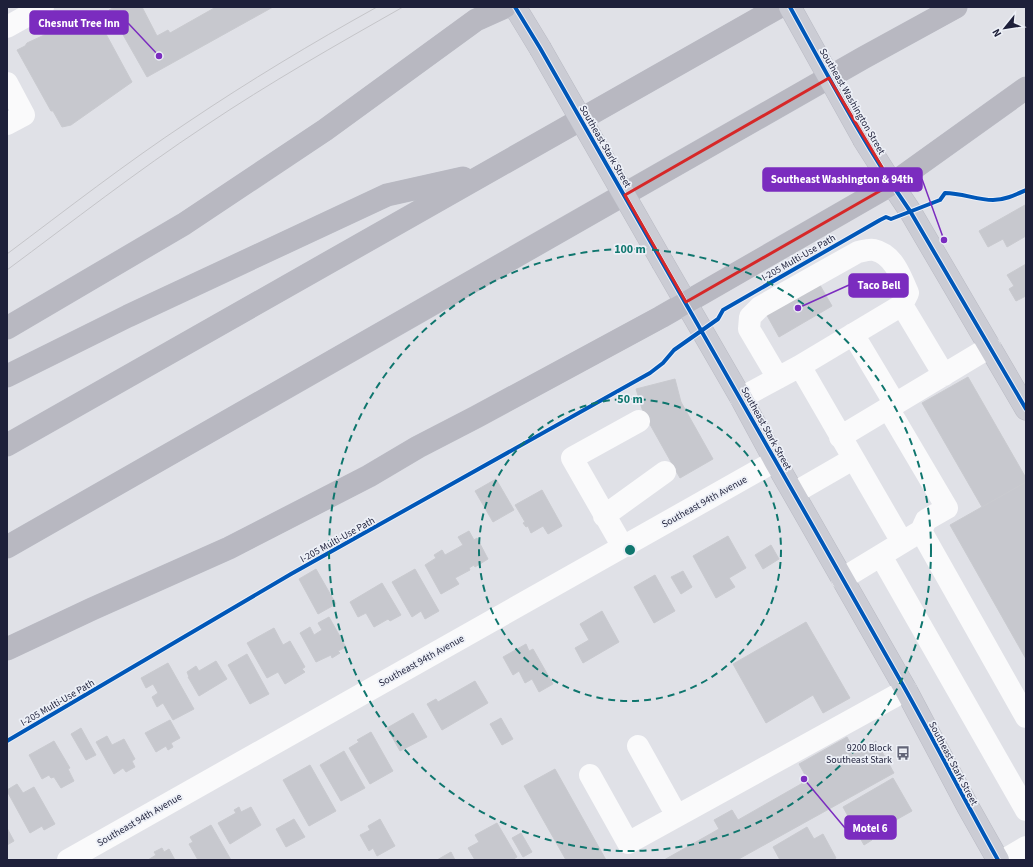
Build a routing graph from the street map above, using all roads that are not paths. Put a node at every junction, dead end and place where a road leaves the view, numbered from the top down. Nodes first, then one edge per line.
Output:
1 (43, 7) edge
2 (505, 7) edge
3 (515, 7) edge
4 (779, 7) edge
5 (790, 7) edge
6 (956, 7) edge
7 (7, 27) edge
8 (7, 84) edge
9 (1026, 88) edge
10 (7, 124) edge
11 (484, 174) junction
12 (892, 184) junction
13 (686, 302) junction
14 (902, 305) junction
15 (7, 328) edge
16 (853, 334) junction
17 (990, 347) junction
18 (800, 366) junction
19 (944, 375) junction
20 (7, 376) edge
21 (778, 378) junction
22 (741, 398) junction
23 (892, 406) junction
24 (1026, 408) edge
25 (639, 421) dead end
26 (840, 437) junction
27 (7, 445) edge
28 (853, 460) junction
29 (775, 461) junction
30 (664, 472) dead end
31 (794, 494) junction
32 (604, 516) junction
33 (921, 531) junction
34 (902, 542) junction
35 (7, 547) edge
36 (623, 547) junction
37 (881, 556) junction
38 (842, 580) junction
39 (7, 649) edge
40 (906, 690) junction
41 (1026, 717) edge
42 (638, 746) dead end
43 (590, 775) dead end
44 (1026, 810) edge
45 (677, 816) junction
46 (1026, 847) edge
47 (68, 860) edge
48 (998, 860) edge
49 (1004, 860) edge

1 - 7 street
2 - 15 highway
3 - 13 main road, Southeast Stark Street, bridge
4 - 11 highway
5 - 12 main road, Southeast Washington Street, bridge
6 - 35 highway
8 - 10 street
9 - 12 highway
11 - 20 highway
11 - 27 highway
12 - 13 highway
12 - 17 main road, Southeast Washington Street
13 - 22 main road, Southeast Stark Street
13 - 39 highway
14 - 16 street
14 - 19 street
14 - 21 street
16 - 18 street
16 - 23 street
17 - 19 street
17 - 24 main road, Southeast Washington Street
18 - 21 street
18 - 26 street
19 - 23 street
21 - 22 street
22 - 29 main road, Southeast Stark Street
23 - 26 street
23 - 33 street
25 - 32 street
26 - 28 street
28 - 31 street
28 - 34 street
29 - 31 main road, Southeast Stark Street
29 - 36 street, Southeast 94th Avenue
30 - 32 street
31 - 38 main road, Southeast Stark Street
32 - 36 street
33 - 34 street
33 - 41 street
34 - 37 street
36 - 47 street, Southeast 94th Avenue
37 - 38 street
37 - 44 street
38 - 40 main road, Southeast Stark Street
40 - 45 street
40 - 48 main road, Southeast Stark Street
42 - 45 street
43 - 45 street
46 - 49 street

